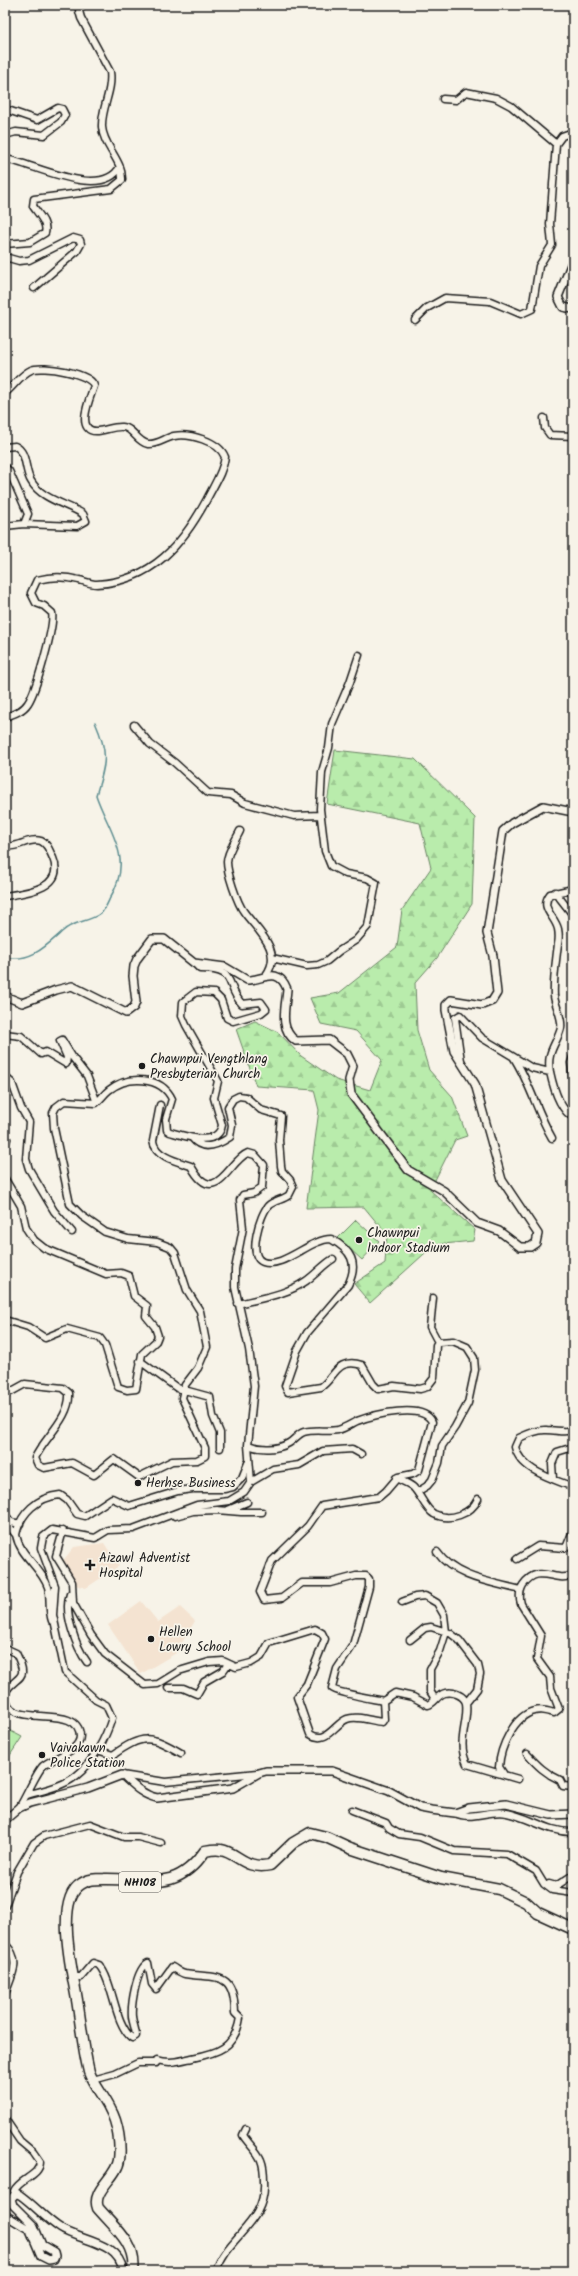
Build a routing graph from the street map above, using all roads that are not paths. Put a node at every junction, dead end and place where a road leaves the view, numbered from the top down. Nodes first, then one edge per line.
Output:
1 (82, 5) edge
2 (443, 99) dead end
3 (5, 109) edge
4 (573, 132) edge
5 (5, 135) edge
6 (556, 144) junction
7 (5, 159) edge
8 (120, 166) junction
9 (5, 244) edge
10 (5, 257) edge
11 (573, 260) edge
12 (34, 288) dead end
13 (573, 309) edge
14 (415, 320) dead end
15 (5, 393) edge
16 (544, 418) dead end
17 (573, 436) edge
18 (5, 447) edge
19 (5, 468) edge
20 (24, 524) junction
21 (5, 526) edge
22 (359, 655) dead end
23 (5, 717) edge
24 (134, 725) dead end
25 (573, 812) edge
26 (320, 815) junction
27 (240, 831) dead end
28 (5, 846) edge
29 (573, 889) edge
30 (555, 892) junction
31 (5, 896) edge
32 (573, 915) edge
33 (272, 958) junction
34 (194, 963) junction
35 (266, 975) junction
36 (5, 996) edge
37 (5, 1034) edge
38 (513, 1056) junction
39 (573, 1057) edge
40 (461, 1061) junction
41 (550, 1072) junction
42 (5, 1077) edge
43 (573, 1080) edge
44 (96, 1103) junction
45 (160, 1106) dead end
46 (573, 1117) edge
47 (5, 1135) edge
48 (192, 1138) junction
49 (552, 1138) dead end
50 (5, 1144) edge
51 (5, 1182) edge
52 (72, 1232) dead end
53 (333, 1259) dead end
54 (433, 1298) dead end
55 (238, 1304) junction
56 (5, 1320) edge
57 (438, 1342) junction
58 (140, 1361) junction
59 (183, 1391) junction
60 (5, 1395) edge
61 (573, 1430) edge
62 (248, 1445) junction
63 (573, 1447) edge
64 (220, 1448) dead end
65 (361, 1454) dead end
66 (249, 1459) junction
67 (396, 1478) junction
68 (553, 1479) junction
69 (251, 1482) junction
70 (573, 1487) edge
71 (417, 1492) junction
72 (478, 1499) dead end
73 (247, 1502) dead end
74 (227, 1511) junction
75 (262, 1512) dead end
76 (5, 1515) edge
77 (172, 1516) junction
78 (5, 1521) edge
79 (20, 1524) junction
80 (63, 1531) junction
81 (573, 1531) edge
82 (16, 1535) junction
83 (436, 1552) dead end
84 (517, 1559) dead end
85 (573, 1575) edge
86 (521, 1590) junction
87 (71, 1592) junction
88 (402, 1602) dead end
89 (55, 1628) junction
90 (446, 1632) junction
91 (410, 1640) dead end
92 (5, 1648) edge
93 (88, 1662) dead end
94 (228, 1664) junction
95 (168, 1688) dead end
96 (435, 1699) junction
97 (383, 1701) junction
98 (466, 1703) junction
99 (97, 1750) junction
100 (181, 1752) dead end
101 (527, 1754) dead end
102 (259, 1773) junction
103 (503, 1773) junction
104 (122, 1775) junction
105 (518, 1779) dead end
106 (573, 1787) edge
107 (27, 1795) junction
108 (19, 1808) junction
109 (352, 1810) dead end
110 (455, 1813) junction
111 (573, 1814) edge
112 (5, 1820) edge
113 (573, 1832) edge
114 (162, 1842) dead end
115 (573, 1875) edge
116 (540, 1877) junction
117 (573, 1893) edge
118 (5, 1906) edge
119 (573, 1929) edge
120 (5, 1944) edge
121 (71, 1973) junction
122 (5, 1994) edge
123 (92, 2080) junction
124 (5, 2118) edge
125 (246, 2129) dead end
126 (16, 2194) junction
127 (5, 2215) edge
128 (123, 2271) edge
129 (133, 2271) edge
130 (216, 2271) edge

1 - 8 street
2 - 6 street
3 - 5 street
4 - 6 street
6 - 14 street
7 - 8 street
8 - 9 street
10 - 12 street
11 - 13 street
15 - 23 street
16 - 17 street
18 - 20 street
19 - 20 street
20 - 21 street
22 - 26 street
24 - 26 street
25 - 40 street
26 - 33 street
27 - 33 street
28 - 31 street
29 - 30 street
30 - 32 street
30 - 41 street
33 - 35 street
34 - 35 street
34 - 36 street
34 - 48 street
35 - 40 street
37 - 44 street
38 - 40 street
38 - 41 street
38 - 49 street
39 - 43 street
41 - 46 street
42 - 52 street
44 - 48 street
44 - 59 street
45 - 55 street
47 - 50 street
48 - 57 street
51 - 58 street
53 - 55 street
54 - 57 street
55 - 62 street
56 - 58 street
57 - 71 street
58 - 59 street
59 - 60 street
59 - 64 street
61 - 68 street
62 - 66 street
62 - 67 street
63 - 68 street
65 - 69 street
66 - 69 street
66 - 79 street
67 - 71 street
67 - 97 street
68 - 70 street
69 - 77 street
71 - 72 street
73 - 74 street
74 - 75 street
74 - 77 street
76 - 79 street
77 - 80 street
78 - 82 street
79 - 82 street
80 - 87 street
80 - 89 street
81 - 84 street
82 - 89 street
83 - 86 street
85 - 86 street
86 - 103 street
87 - 93 street
87 - 94 street
88 - 90 street
89 - 99 street
90 - 91 street
90 - 96 street
90 - 98 street
92 - 107 street
94 - 95 street
94 - 97 street
96 - 97 street
96 - 98 street
98 - 103 street
99 - 100 street
99 - 107 street
101 - 106 street
102 - 104 street
102 - 104 street
102 - 110 street
103 - 105 street
104 - 108 street
107 - 108 street
108 - 112 street
109 - 116 street
110 - 111 street
110 - 113 street
114 - 118 street
115 - 116 street
116 - 117 street
119 - 121 highway, NH108
120 - 122 street
121 - 123 highway, NH108
121 - 123 street
123 - 129 highway, NH108
124 - 126 street
125 - 130 street
126 - 127 street
126 - 128 street

